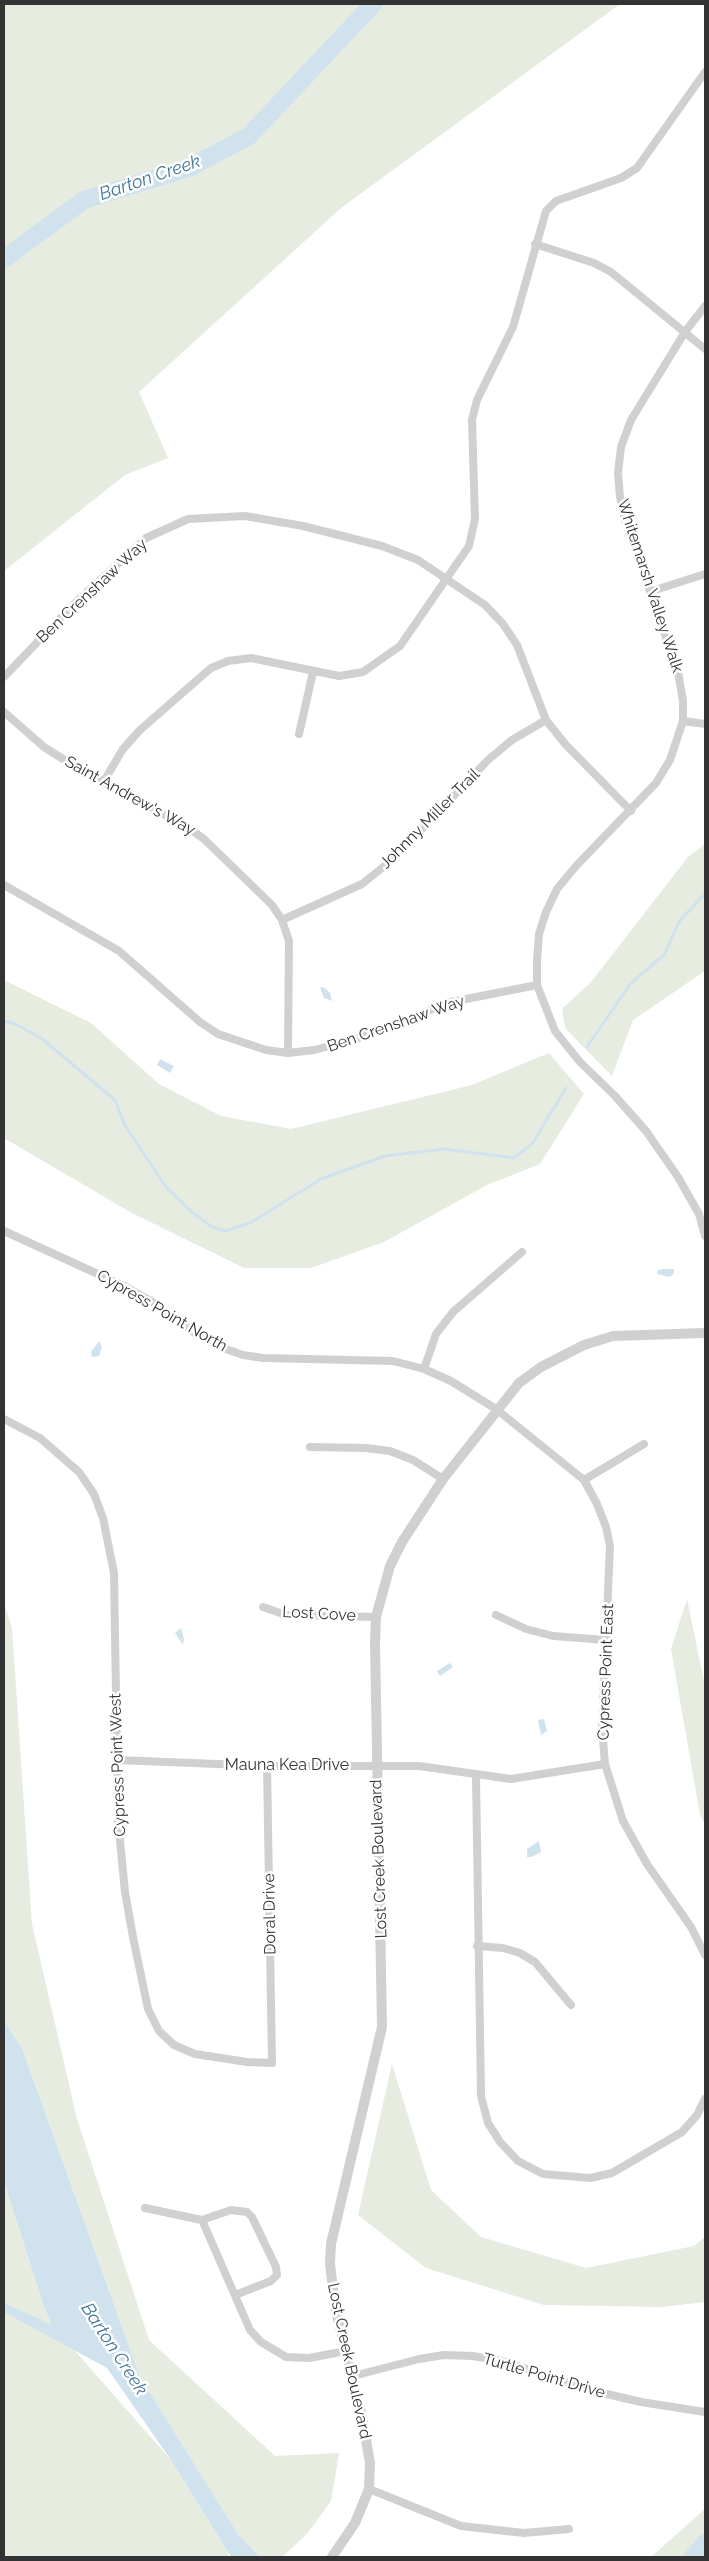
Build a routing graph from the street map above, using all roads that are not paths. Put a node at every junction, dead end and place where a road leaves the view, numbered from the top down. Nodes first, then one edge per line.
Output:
1 (705, 72) edge
2 (535, 244) junction
3 (705, 306) edge
4 (685, 332) junction
5 (705, 349) edge
6 (705, 574) edge
7 (448, 580) junction
8 (652, 591) junction
9 (313, 672) junction
10 (4, 677) edge
11 (4, 712) edge
12 (546, 720) junction
13 (683, 721) junction
14 (705, 724) edge
15 (299, 734) dead end
16 (104, 781) junction
17 (631, 811) junction
18 (4, 885) edge
19 (282, 920) junction
20 (538, 985) junction
21 (288, 1053) junction
22 (4, 1231) edge
23 (705, 1236) edge
24 (522, 1252) dead end
25 (705, 1333) edge
26 (424, 1368) junction
27 (496, 1409) junction
28 (4, 1420) edge
29 (644, 1444) dead end
30 (310, 1447) dead end
31 (443, 1479) junction
32 (584, 1480) junction
33 (263, 1607) dead end
34 (496, 1615) dead end
35 (376, 1617) junction
36 (606, 1640) junction
37 (117, 1760) junction
38 (605, 1764) junction
39 (376, 1765) junction
40 (267, 1766) junction
41 (476, 1776) junction
42 (477, 1946) junction
43 (705, 1955) edge
44 (571, 2005) dead end
45 (272, 2063) joint
46 (705, 2099) edge
47 (145, 2208) dead end
48 (202, 2220) junction
49 (234, 2295) junction
50 (346, 2350) junction
51 (353, 2376) junction
52 (705, 2412) edge
53 (368, 2489) junction
54 (569, 2529) dead end
55 (332, 2557) edge

1 - 2 street
2 - 4 street
2 - 7 street
3 - 4 street, Whitemarsh Valley Walk
4 - 5 street
4 - 8 street, Whitemarsh Valley Walk
6 - 8 street
7 - 9 street
7 - 10 street, Ben Crenshaw Way
7 - 12 street, Ben Crenshaw Way
8 - 13 street, Whitemarsh Valley Walk
9 - 15 street
9 - 16 street
11 - 16 street, Saint Andrew's Way
12 - 17 street, Ben Crenshaw Way
12 - 19 street, Johnny Miller Trail
13 - 14 street
13 - 17 street, Whitemarsh Valley Walk
16 - 19 street, Saint Andrew's Way
17 - 20 street, Whitemarsh Valley Walk
18 - 21 street, Ben Crenshaw Way
19 - 21 street, Saint Andrew's Way
20 - 21 street, Ben Crenshaw Way
20 - 23 street, Whitemarsh Valley Walk
22 - 26 street, Cypress Point North
24 - 26 street
25 - 27 street, Lost Creek Boulevard
26 - 27 street, Cypress Point North
27 - 31 street, Lost Creek Boulevard
27 - 32 street, Cypress Point East
28 - 37 street, Cypress Point West
29 - 32 street
30 - 31 street
31 - 35 street, Lost Creek Boulevard
32 - 36 street, Cypress Point East
33 - 35 street, Lost Cove
34 - 36 street
35 - 39 street, Lost Creek Boulevard
36 - 38 street, Cypress Point East
37 - 40 street, Mauna Kea Drive
37 - 45 street, Cypress Point West
38 - 41 street, Mauna Kea Drive
38 - 43 street, Cypress Point East
39 - 40 street, Mauna Kea Drive
39 - 41 street, Mauna Kea Drive
39 - 50 street, Lost Creek Boulevard
40 - 45 street, Doral Drive
41 - 42 street
42 - 44 street
42 - 46 street
47 - 48 street
48 - 49 street
48 - 49 street
49 - 50 street
50 - 51 street, Lost Creek Boulevard
51 - 52 street, Turtle Point Drive
51 - 53 street, Lost Creek Boulevard
53 - 54 street
53 - 55 street, Lost Creek Boulevard

